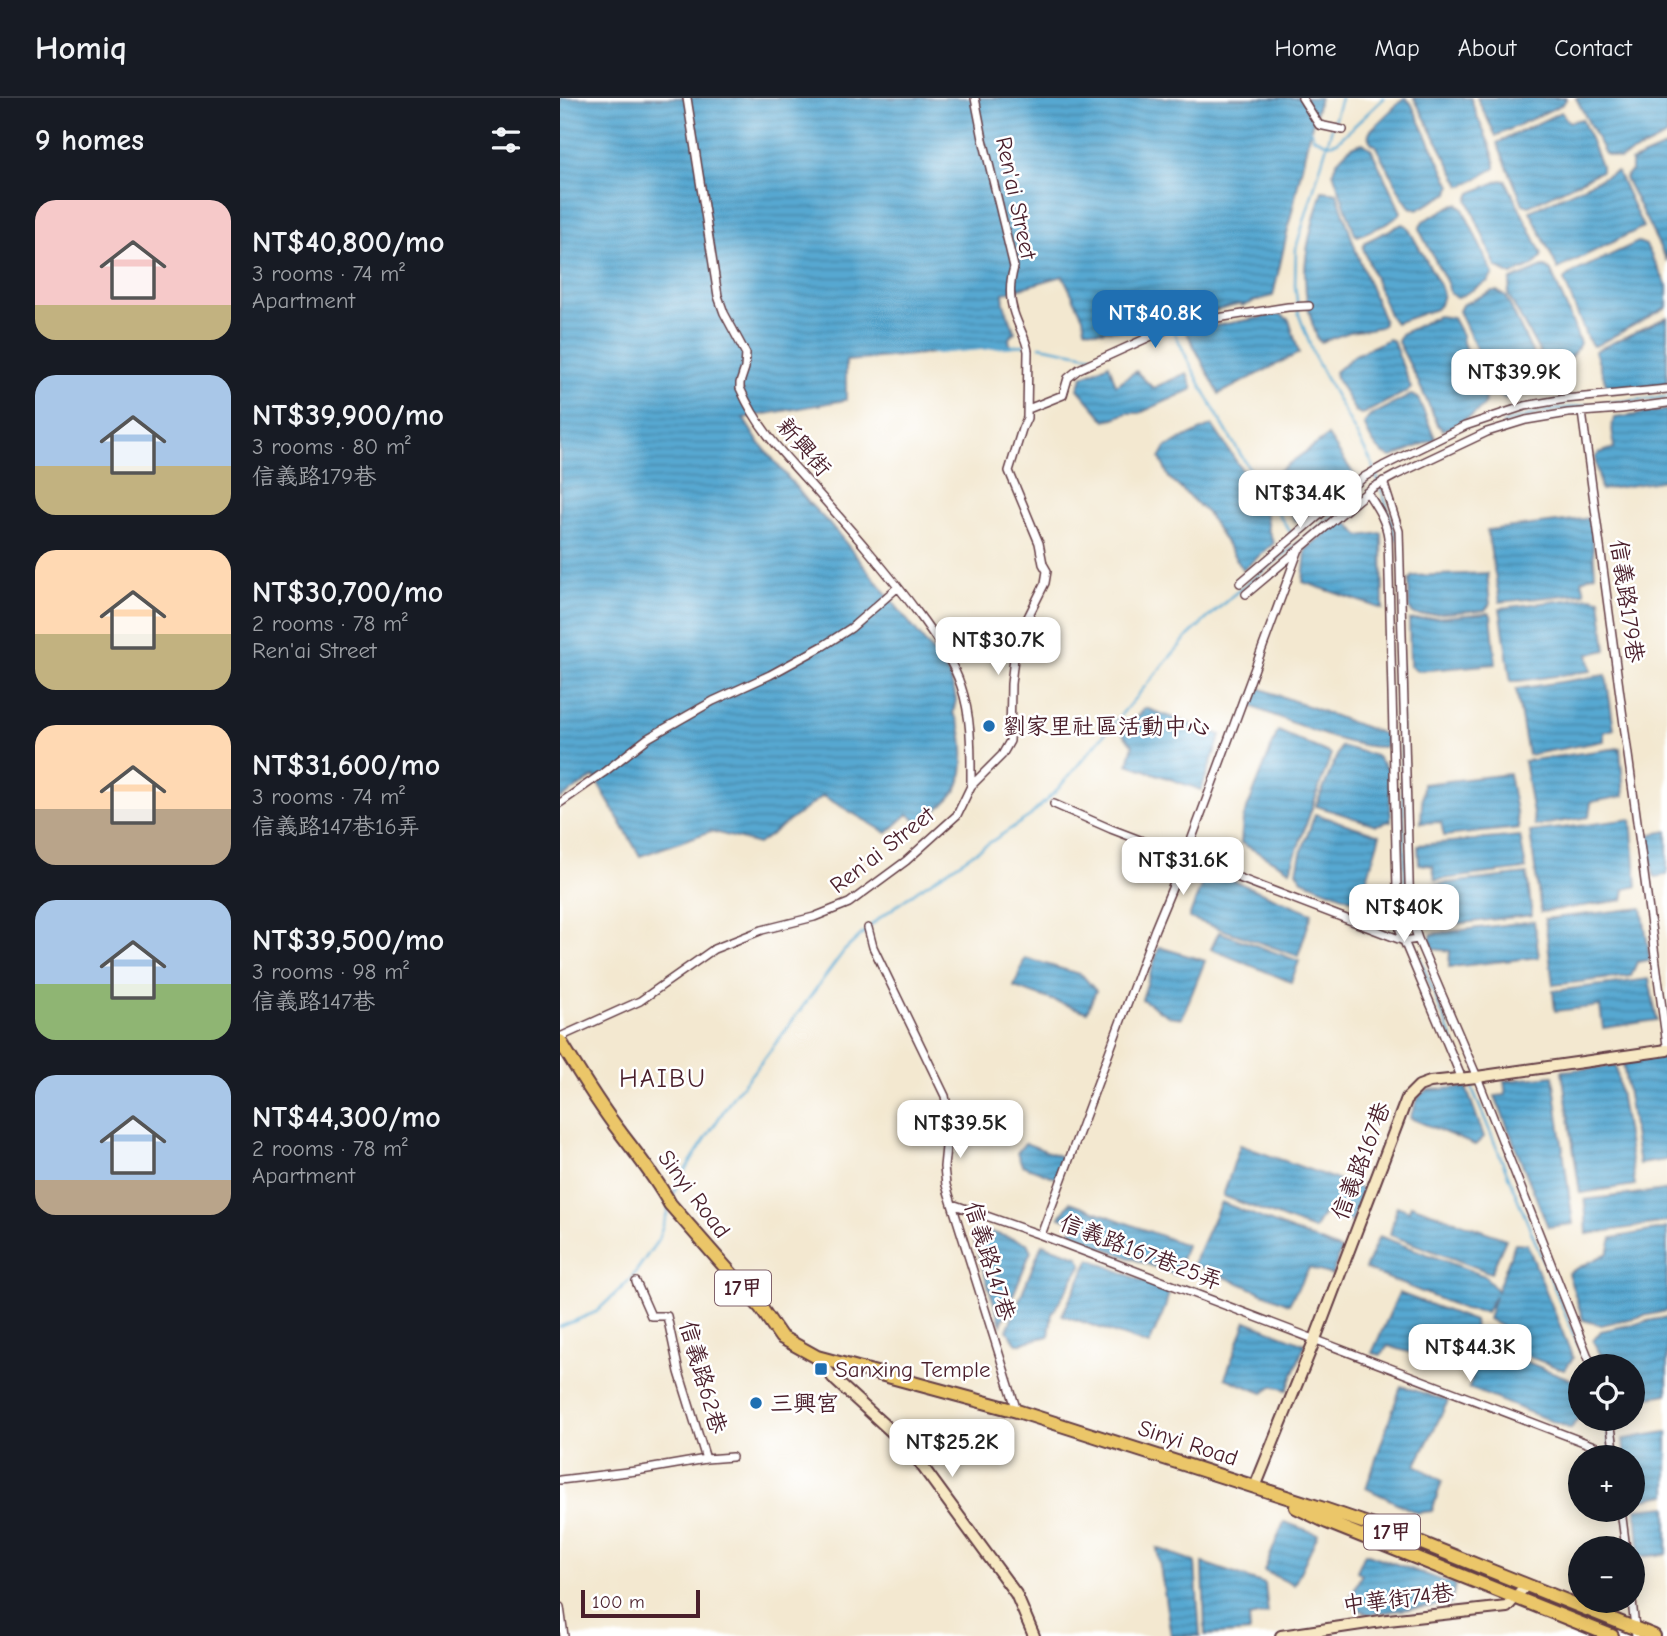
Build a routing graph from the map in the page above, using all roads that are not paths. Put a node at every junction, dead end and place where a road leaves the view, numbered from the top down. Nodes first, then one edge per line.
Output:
1 (687, 98) edge
2 (975, 98) edge
3 (1302, 98) edge
4 (1343, 130) dead end
5 (1304, 306) dead end
6 (1667, 389) edge
7 (1667, 403) edge
8 (1028, 409) junction
9 (1582, 412) junction
10 (1382, 482) junction
11 (1369, 490) junction
12 (1299, 549) junction
13 (1240, 583) dead end
14 (898, 587) junction
15 (1246, 594) dead end
16 (971, 786) junction
17 (560, 803) edge
18 (1054, 804) dead end
19 (1185, 857) junction
20 (868, 928) dead end
21 (1418, 939) junction
22 (1404, 941) junction
23 (560, 1039) edge
24 (1667, 1048) edge
25 (1470, 1078) junction
26 (952, 1204) junction
27 (1041, 1235) junction
28 (636, 1282) dead end
29 (1315, 1339) junction
30 (1587, 1354) edge
31 (817, 1357) junction
32 (1017, 1410) junction
33 (1587, 1445) edge
34 (732, 1457) dead end
35 (706, 1459) junction
36 (560, 1480) edge
37 (1255, 1487) junction
38 (1525, 1586) junction
39 (1516, 1598) junction
40 (560, 1607) edge
41 (1634, 1613) edge
42 (1636, 1633) edge
43 (564, 1636) edge
44 (1034, 1636) edge
45 (1281, 1636) edge
46 (1612, 1636) edge
47 (1654, 1636) edge

1 - 14 street, 新興街
2 - 8 street, Ren'ai Street
3 - 4 street
5 - 8 street
6 - 13 street
7 - 9 street
8 - 16 street, Ren'ai Street
9 - 10 street
9 - 24 street, 信義路179巷
10 - 11 street
10 - 21 street
11 - 12 street
11 - 22 street
12 - 15 street
12 - 19 street
14 - 16 street, 新興街
14 - 17 street
16 - 23 street, Ren'ai Street
18 - 19 street
19 - 22 street
19 - 27 street
20 - 26 street, 信義路147巷
21 - 22 street
21 - 25 street
22 - 25 street
23 - 31 main road, Sinyi Road / 17甲
24 - 25 street, 信義路167巷
25 - 29 street, 信義路167巷
25 - 30 street
26 - 27 street, 信義路167巷25弄
26 - 32 street, 信義路147巷
27 - 29 street, 信義路167巷25弄
28 - 35 street, 信義路62巷
29 - 33 street, 信義路167巷25弄
29 - 37 street, 信義路167巷
31 - 32 main road, Sinyi Road / 17甲
31 - 44 street
32 - 37 main road, Sinyi Road / 17甲
34 - 35 street
35 - 36 street
37 - 38 main road, Sinyi Road / 17甲
37 - 39 main road, Sinyi Road / 17甲
38 - 39 street
38 - 42 main road, Sinyi Road / 17甲
39 - 45 street, 中華街74巷
39 - 46 main road, Sinyi Road / 17甲
40 - 43 street
41 - 42 street
42 - 47 main road, Sinyi Road / 17甲

